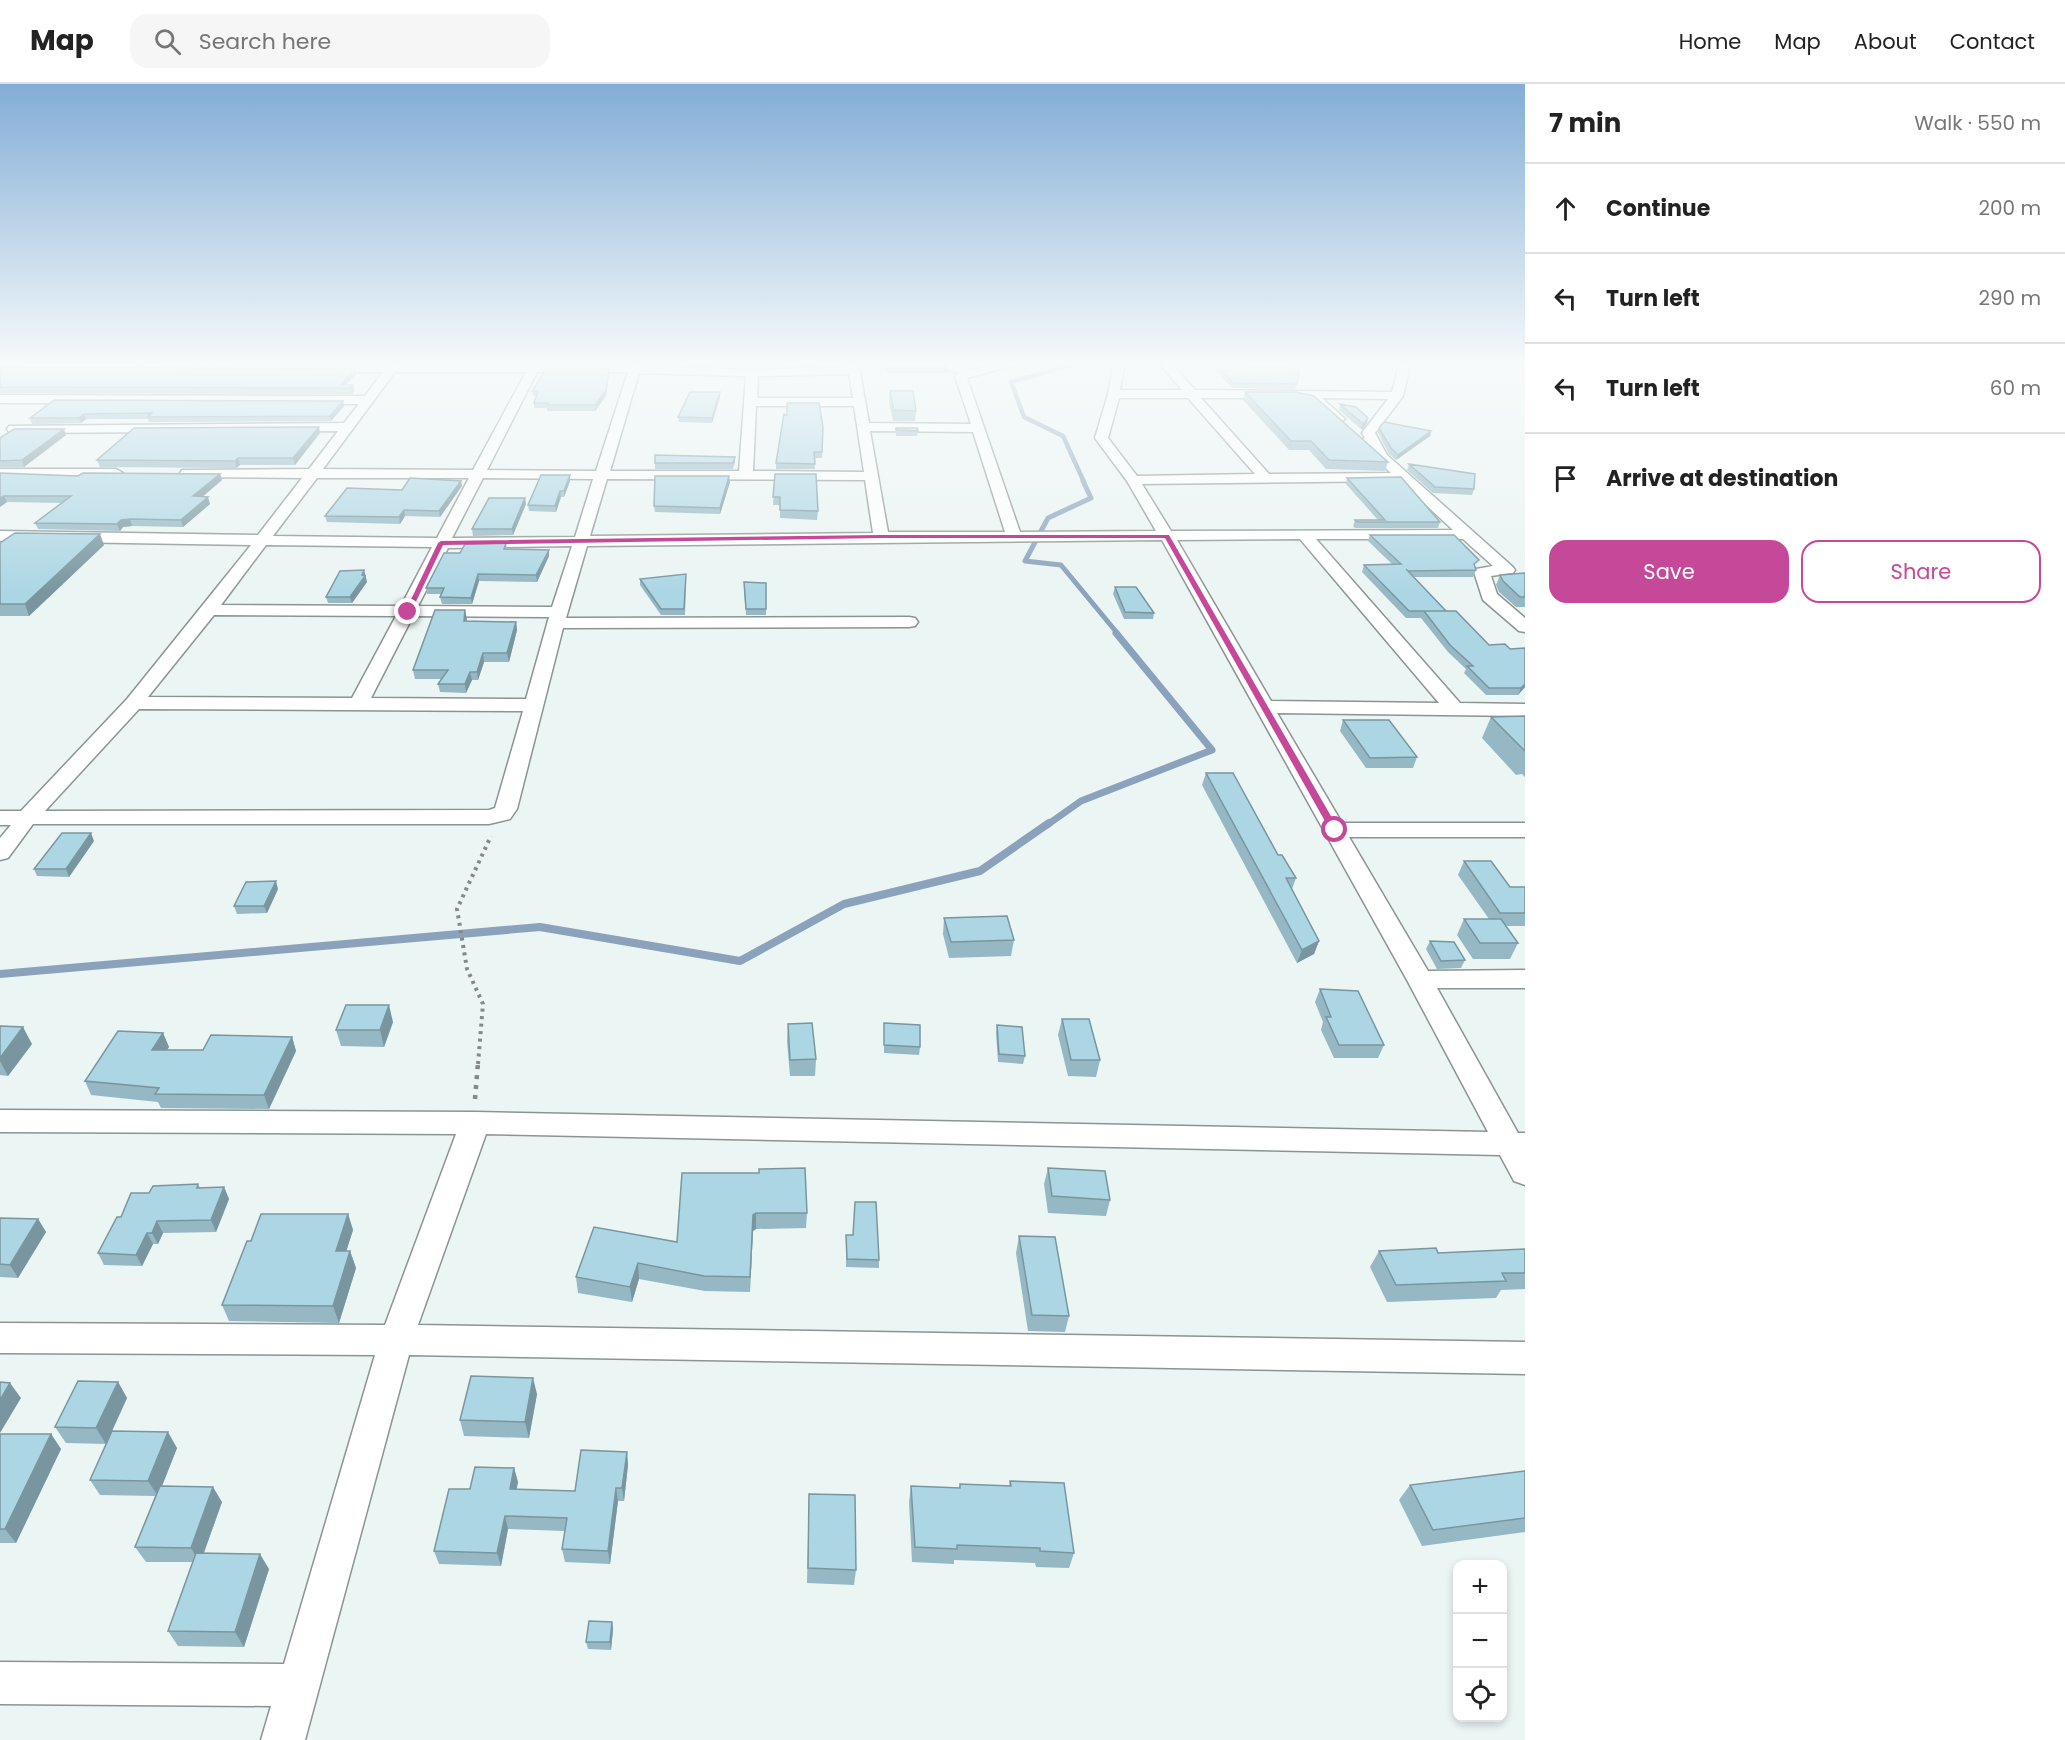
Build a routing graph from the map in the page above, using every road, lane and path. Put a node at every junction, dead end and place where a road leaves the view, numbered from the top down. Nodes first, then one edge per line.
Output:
1 (340, 438) edge
2 (497, 438) edge
3 (613, 438) edge
4 (749, 438) edge
5 (866, 438) edge
6 (981, 438) edge
7 (1101, 438) edge
8 (1230, 438) edge
9 (1360, 438) edge
10 (1371, 438) edge
11 (1389, 465) junction
12 (0, 473) edge
13 (132, 473) edge
14 (168, 473) edge
15 (312, 474) junction
16 (479, 474) junction
17 (602, 475) junction
18 (746, 475) junction
19 (872, 476) junction
20 (1402, 477) junction
21 (1265, 478) junction
22 (1133, 480) junction
23 (1465, 534) junction
24 (1304, 535) junction
25 (0, 536) edge
26 (1167, 536) junction
27 (881, 537) junction
28 (1014, 537) junction
29 (259, 541) junction
30 (580, 541) junction
31 (441, 543) junction
32 (208, 610) junction
33 (408, 612) junction
34 (558, 617) junction
35 (909, 622) dead end
36 (1525, 627) edge
37 (134, 703) junction
38 (359, 703) junction
39 (534, 705) junction
40 (1264, 707) junction
41 (1454, 709) junction
42 (1525, 710) edge
43 (502, 814) junction
44 (0, 818) edge
45 (27, 818) junction
46 (1335, 830) junction
47 (1525, 830) edge
48 (0, 853) edge
49 (1420, 980) junction
50 (1525, 980) edge
51 (0, 1121) edge
52 (475, 1123) junction
53 (1517, 1144) edge
54 (1525, 1173) edge
55 (0, 1338) edge
56 (396, 1340) junction
57 (1525, 1358) edge
58 (0, 1683) edge
59 (299, 1684) junction
60 (283, 1740) edge

1 - 15 street
2 - 16 street
3 - 17 street
4 - 18 street
5 - 19 street
6 - 28 street
7 - 22 street
8 - 21 street
9 - 11 street
10 - 11 street
11 - 20 street
12 - 13 street
14 - 15 street
15 - 16 street
15 - 29 street
16 - 17 street
16 - 31 street
17 - 18 street
17 - 30 street
18 - 19 street
19 - 27 street
20 - 21 street
20 - 23 street
21 - 22 street
22 - 26 street
23 - 24 street
23 - 36 street
24 - 26 street
24 - 41 street
25 - 29 street
26 - 28 street
26 - 40 street
27 - 28 street
27 - 30 street
29 - 31 street
29 - 32 street
30 - 31 street
30 - 34 street
31 - 33 street
32 - 33 street
32 - 37 street
33 - 34 street
33 - 38 street
34 - 35 street
34 - 39 street
37 - 38 street
37 - 45 street
38 - 39 street
39 - 43 street
40 - 41 street
40 - 46 street
41 - 42 street
43 - 45 street
43 - 52 path
44 - 45 street
45 - 48 street
46 - 47 street
46 - 49 street
49 - 50 street
49 - 53 street
51 - 52 street
52 - 53 street
52 - 56 street
53 - 54 street
55 - 56 street
56 - 57 street
56 - 59 street
58 - 59 street
59 - 60 street

